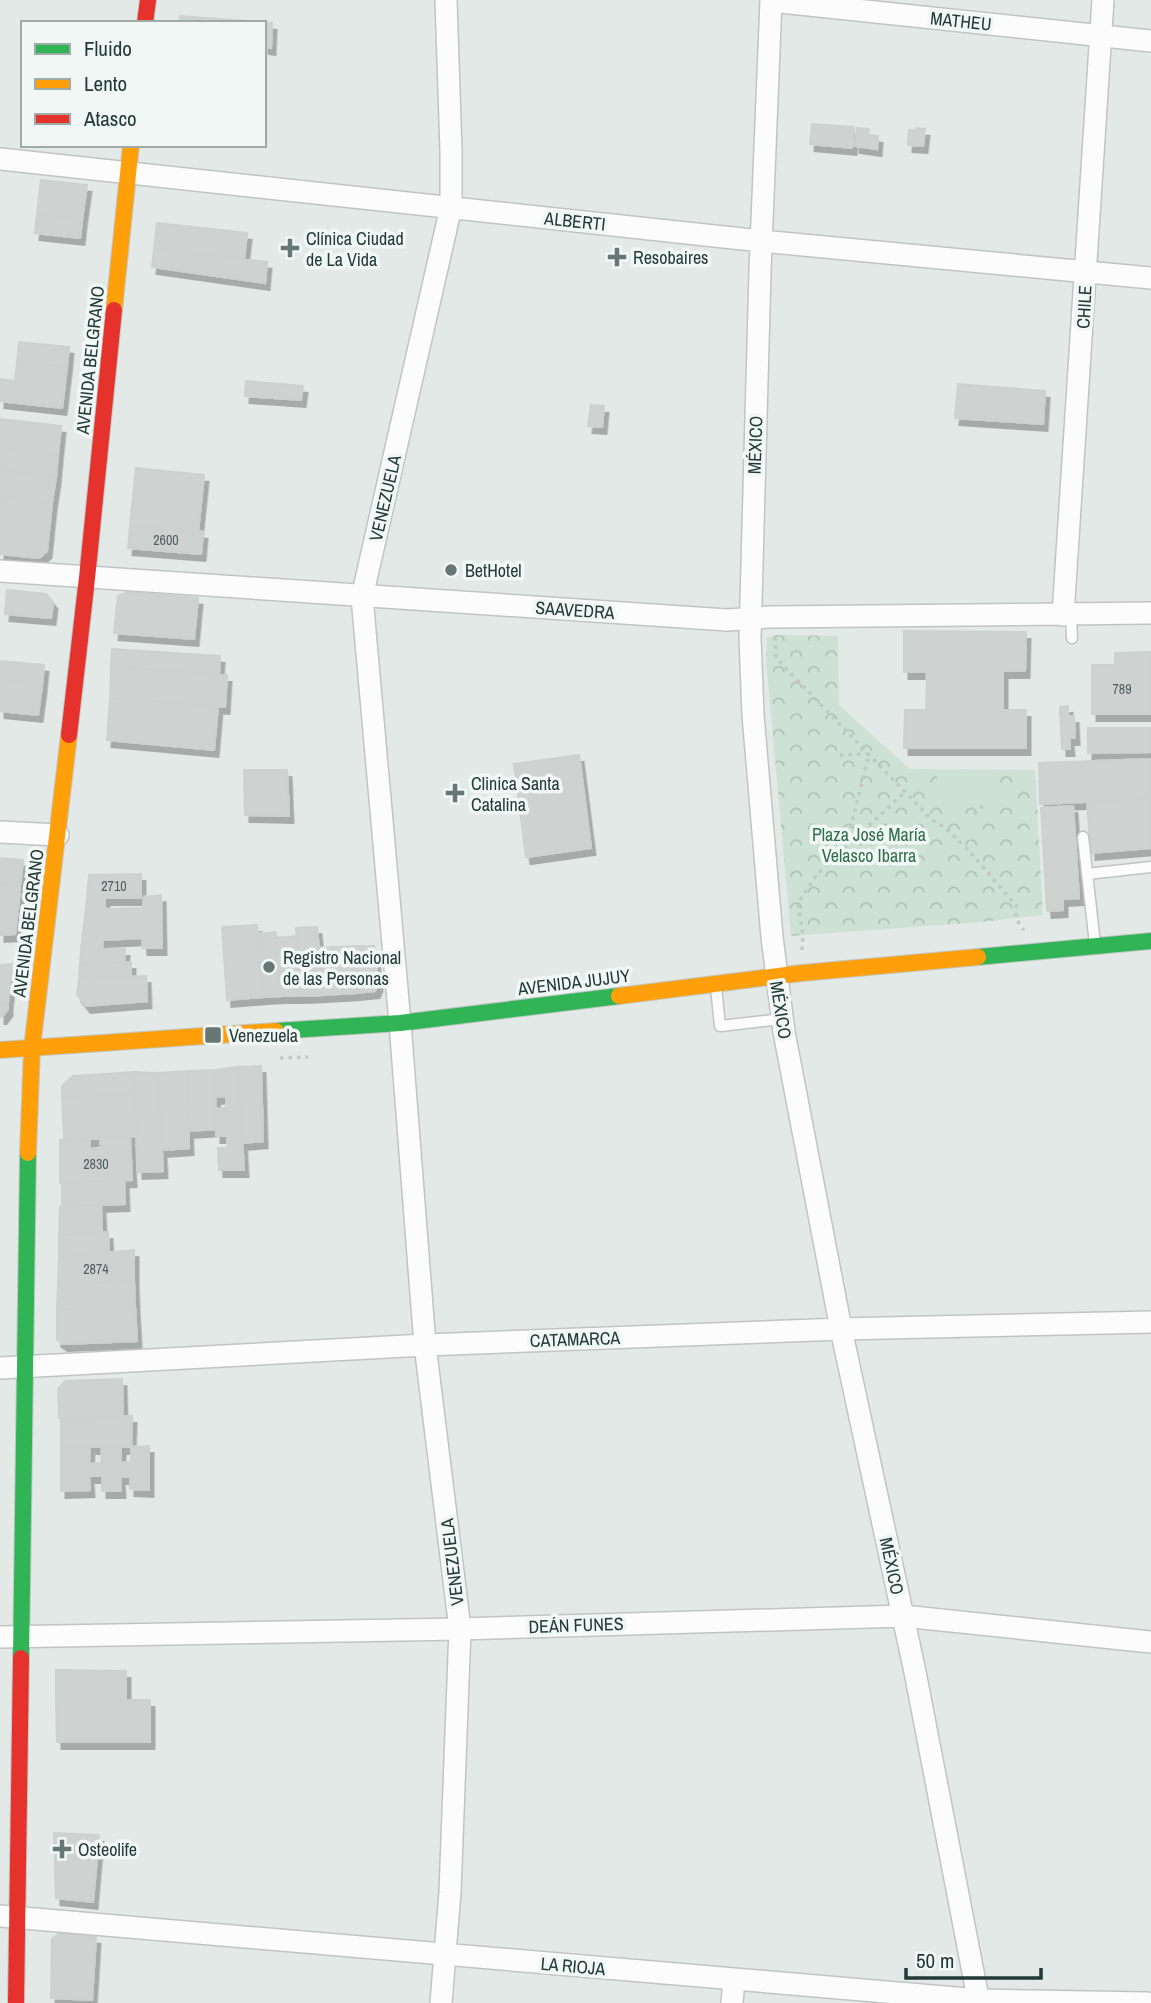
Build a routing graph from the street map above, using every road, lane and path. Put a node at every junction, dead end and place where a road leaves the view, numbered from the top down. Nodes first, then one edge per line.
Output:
1 (148, 0) edge
2 (446, 0) edge
3 (771, 0) edge
4 (1103, 0) edge
5 (145, 21) edge
6 (1102, 36) junction
7 (1151, 41) edge
8 (131, 147) edge
9 (0, 159) edge
10 (128, 174) junction
11 (451, 207) junction
12 (761, 241) junction
13 (1086, 271) junction
14 (1151, 278) edge
15 (0, 571) edge
16 (87, 578) junction
17 (362, 597) junction
18 (1151, 614) edge
19 (1067, 615) junction
20 (750, 619) junction
21 (1072, 638) dead end
22 (776, 658) dead end
23 (869, 754) junction
24 (840, 755) dead end
25 (905, 791) junction
26 (986, 803) dead end
27 (974, 814) dead end
28 (0, 832) edge
29 (58, 835) junction
30 (1083, 837) dead end
31 (846, 847) junction
32 (1151, 867) edge
33 (1087, 874) junction
34 (1016, 905) dead end
35 (1151, 941) edge
36 (1096, 947) junction
37 (802, 973) junction
38 (776, 976) junction
39 (715, 984) junction
40 (782, 1019) junction
41 (400, 1023) junction
42 (32, 1048) junction
43 (0, 1050) edge
44 (308, 1057) dead end
45 (280, 1058) dead end
46 (1151, 1322) edge
47 (841, 1329) junction
48 (425, 1345) junction
49 (25, 1366) junction
50 (0, 1368) edge
51 (903, 1616) junction
52 (460, 1629) junction
53 (22, 1636) junction
54 (0, 1637) edge
55 (1151, 1642) edge
56 (9, 1917) edge
57 (443, 1955) junction
58 (734, 1979) junction
59 (979, 2002) edge
60 (16, 2003) edge
61 (440, 2003) edge
62 (732, 2003) edge
63 (1147, 2003) edge

1 - 5 main road
2 - 11 street, VENEZUELA
3 - 6 street, MATHEU
3 - 12 street, MÉXICO
4 - 6 street, CHILE
6 - 7 street, MATHEU
6 - 13 street, CHILE
8 - 10 main road, AVENIDA BELGRANO
9 - 10 street, ALBERTI
10 - 11 street, ALBERTI
10 - 16 main road, AVENIDA BELGRANO
11 - 12 street, ALBERTI
11 - 17 street, VENEZUELA
12 - 13 street, ALBERTI
12 - 20 street, MÉXICO
13 - 14 street, ALBERTI
13 - 19 street, CHILE
15 - 16 street, SAAVEDRA
16 - 17 street, SAAVEDRA
16 - 29 main road, AVENIDA BELGRANO
17 - 20 street, SAAVEDRA
17 - 41 street, VENEZUELA
18 - 19 street, SAAVEDRA
19 - 20 street, SAAVEDRA
19 - 21 lane
20 - 38 street, MÉXICO
22 - 23 path
23 - 24 path
23 - 25 path
23 - 31 path
25 - 31 path
25 - 34 path
26 - 27 path
28 - 29 street
29 - 42 main road, AVENIDA BELGRANO
30 - 33 lane
31 - 37 path
32 - 33 lane
33 - 36 lane
35 - 36 main road, AVENIDA JUJUY
36 - 37 main road, AVENIDA JUJUY
37 - 38 main road, AVENIDA JUJUY
38 - 39 main road, AVENIDA JUJUY
38 - 40 street, MÉXICO
39 - 40 lane
39 - 41 main road, AVENIDA JUJUY
40 - 47 street, MÉXICO
41 - 42 main road, AVENIDA JUJUY
41 - 48 street, VENEZUELA
42 - 43 main road, AVENIDA JUJUY
42 - 49 main road, AVENIDA BELGRANO
44 - 45 path
46 - 47 street, CATAMARCA
47 - 48 street, CATAMARCA
47 - 51 street, MÉXICO
48 - 49 street, CATAMARCA
48 - 52 street, VENEZUELA
49 - 50 street, CATAMARCA
49 - 53 main road, AVENIDA BELGRANO
51 - 52 street, DEÁN FUNES
51 - 55 street, DEÁN FUNES
51 - 59 street, MÉXICO
52 - 53 street, DEÁN FUNES
52 - 57 street, VENEZUELA
53 - 54 street, DEÁN FUNES
53 - 56 main road, AVENIDA BELGRANO
56 - 57 street, LA RIOJA
56 - 60 main road, AVENIDA BELGRANO
57 - 58 street, LA RIOJA
57 - 61 street, VENEZUELA
58 - 59 street, LA RIOJA
58 - 62 street
59 - 63 street, LA RIOJA

